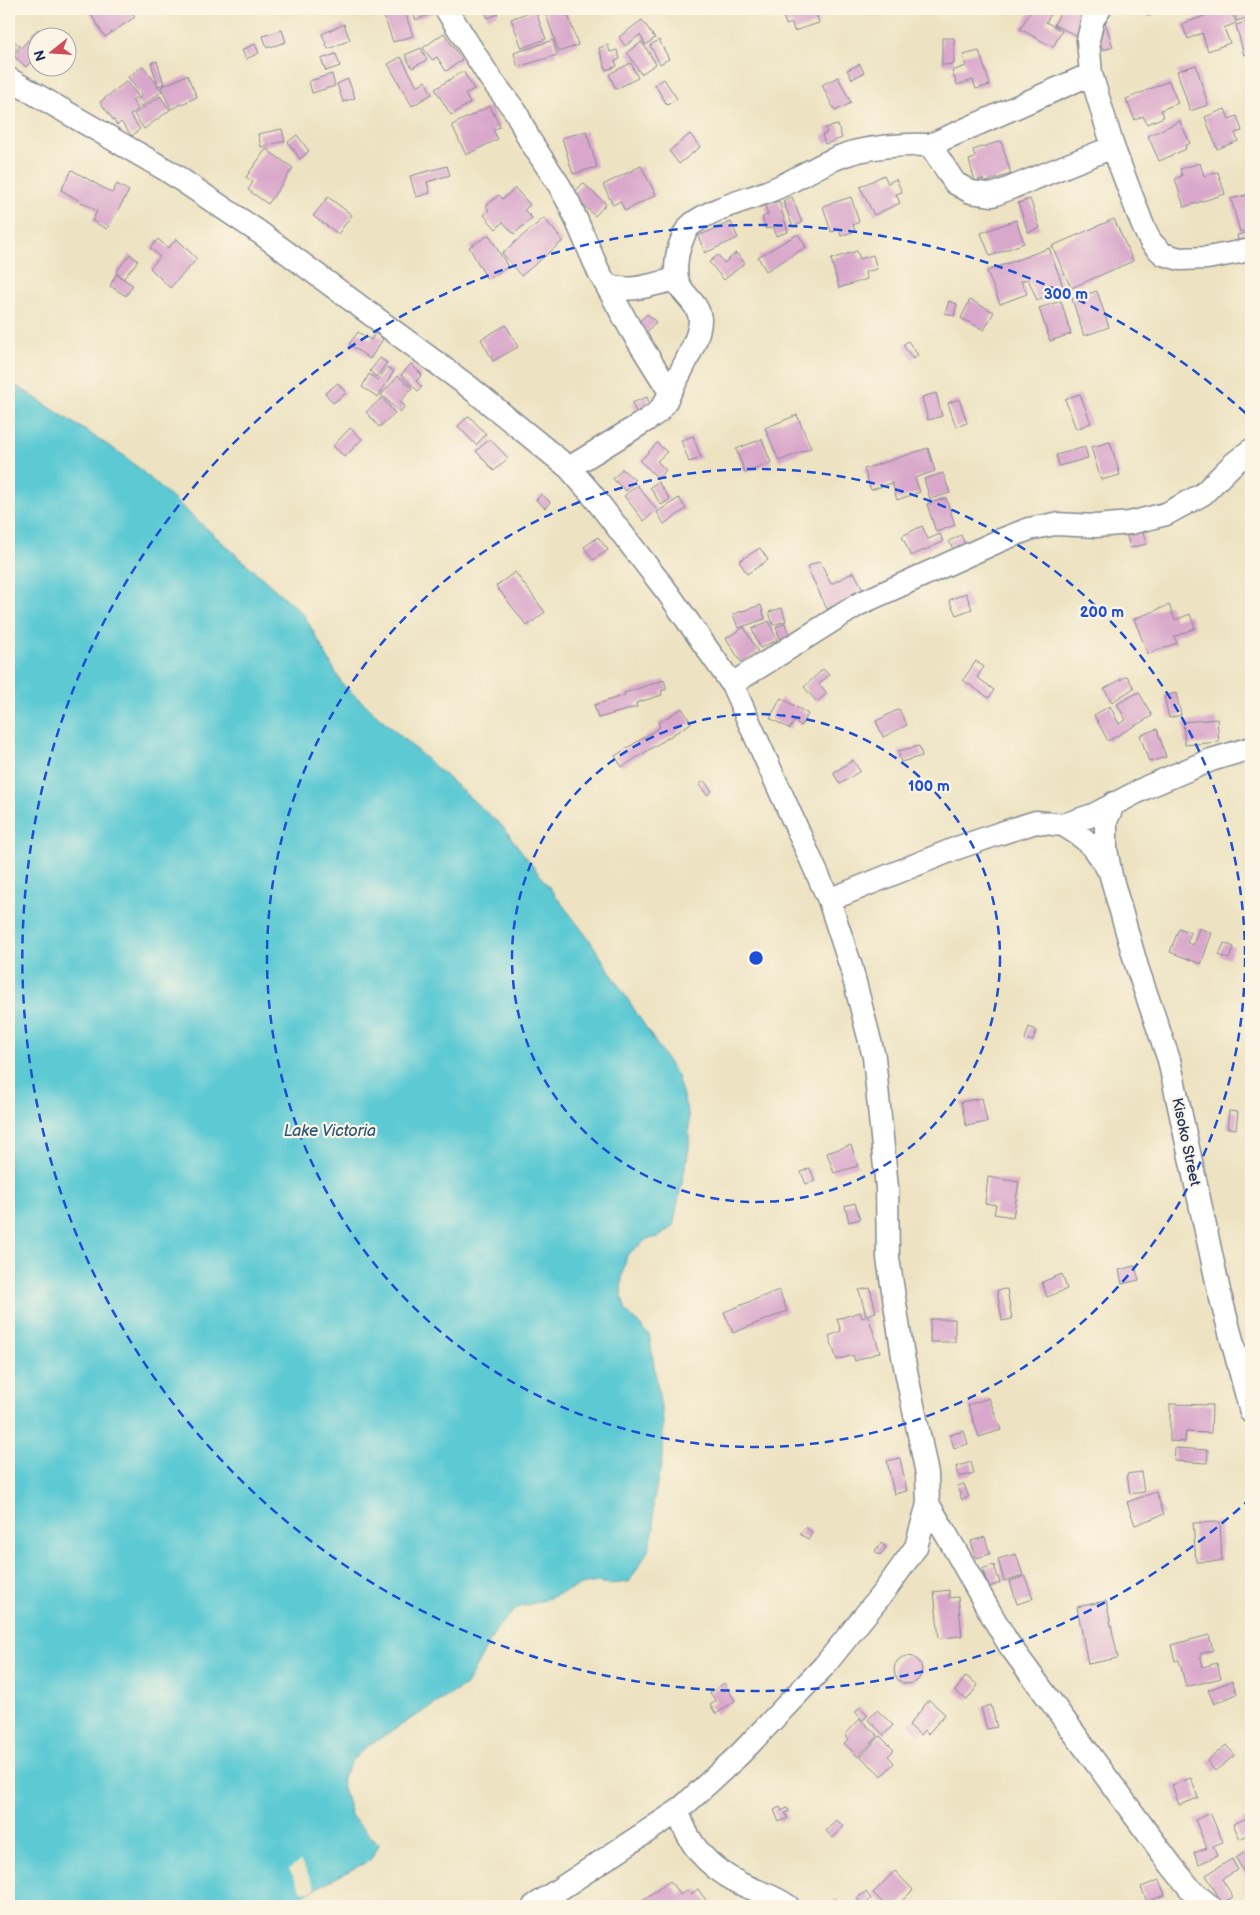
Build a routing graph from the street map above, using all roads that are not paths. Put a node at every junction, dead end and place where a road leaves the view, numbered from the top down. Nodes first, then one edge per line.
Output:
1 (446, 9) edge
2 (1100, 9) edge
3 (1090, 74) junction
4 (9, 80) edge
5 (930, 145) junction
6 (1113, 147) junction
7 (1251, 250) edge
8 (677, 279) junction
9 (607, 285) junction
10 (670, 392) junction
11 (1251, 450) edge
12 (569, 468) junction
13 (732, 684) junction
14 (1251, 748) edge
15 (1114, 803) junction
16 (1063, 825) junction
17 (1110, 876) junction
18 (829, 900) junction
19 (1251, 1412) edge
20 (928, 1504) junction
21 (678, 1811) junction
22 (534, 1906) edge
23 (788, 1906) edge
24 (1210, 1906) edge

1 - 9 street
2 - 3 street
3 - 5 street
3 - 6 street
4 - 12 street
5 - 6 street
5 - 8 street
6 - 7 street
8 - 9 street
8 - 10 street
9 - 10 street
10 - 12 street
11 - 13 street
12 - 13 street
13 - 18 street
14 - 15 street
15 - 16 street
15 - 17 street, Kisoko Street
16 - 17 street, Kisoko Street
16 - 18 street
17 - 19 street, Kisoko Street
18 - 20 street
20 - 21 street
20 - 24 street
21 - 22 street
21 - 23 street

